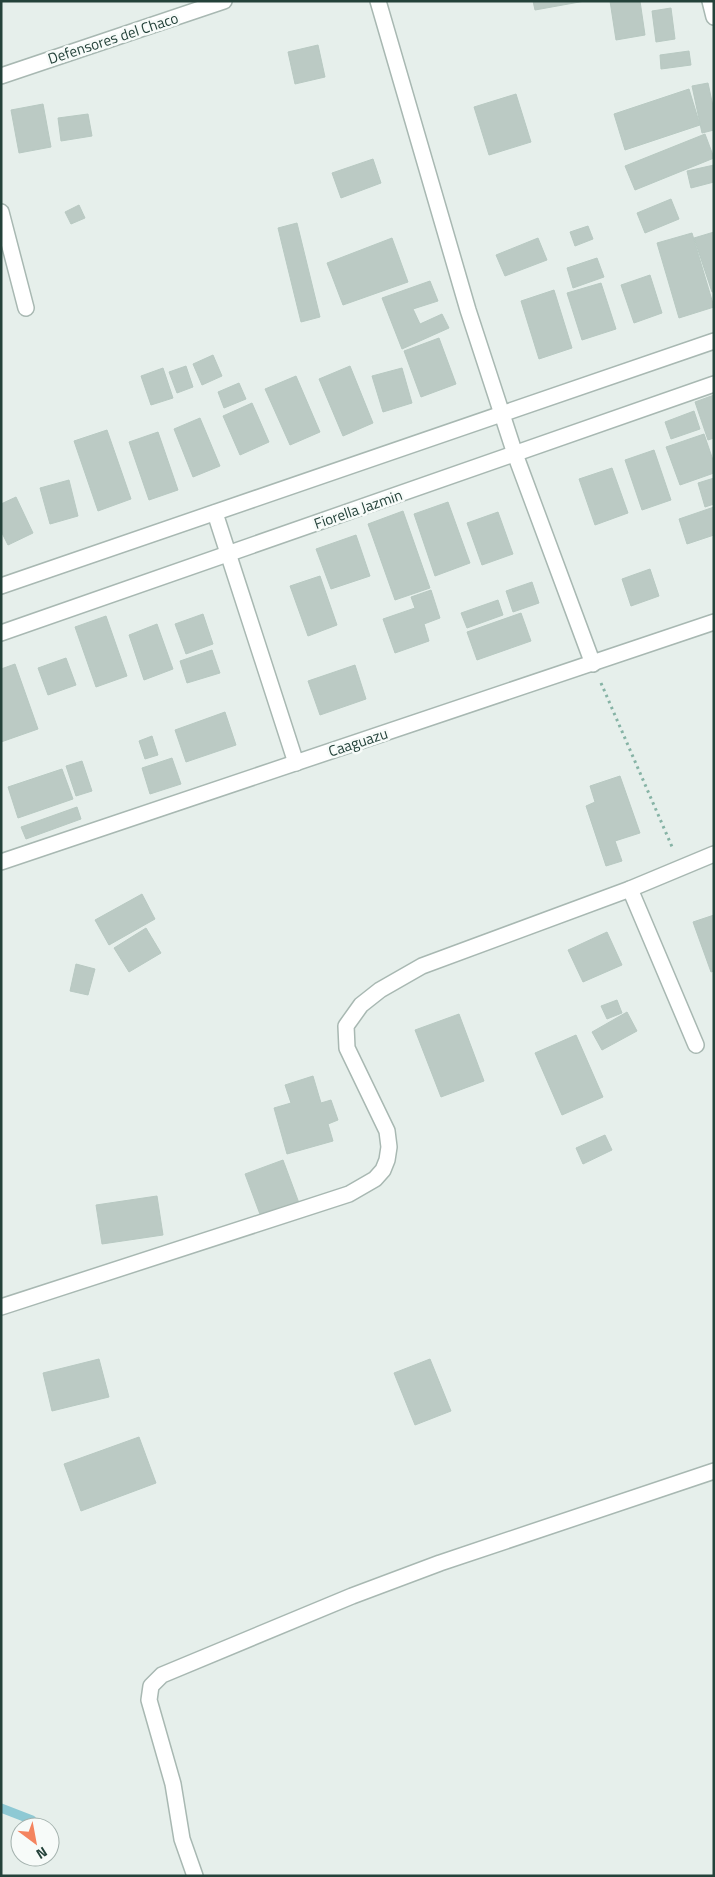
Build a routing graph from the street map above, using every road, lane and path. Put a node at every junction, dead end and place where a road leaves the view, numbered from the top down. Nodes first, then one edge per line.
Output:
1 (224, 1) edge
2 (378, 1) edge
3 (710, 1) edge
4 (714, 18) edge
5 (1, 76) edge
6 (1, 212) edge
7 (26, 308) dead end
8 (714, 341) edge
9 (714, 384) edge
10 (502, 414) junction
11 (516, 454) junction
12 (214, 514) junction
13 (229, 554) junction
14 (1, 586) edge
15 (714, 622) edge
16 (1, 633) edge
17 (593, 664) junction
18 (296, 763) junction
19 (714, 854) edge
20 (3, 857) edge
21 (681, 867) junction
22 (630, 890) junction
23 (696, 1045) dead end
24 (1, 1307) edge
25 (714, 1471) edge
26 (195, 1876) edge

1 - 5 street, Defensores del Chaco
2 - 10 street
3 - 4 street
6 - 7 street
8 - 10 street
9 - 11 street, Fiorella Jazmin
10 - 11 street
10 - 12 street
11 - 13 street, Fiorella Jazmin
11 - 17 street
12 - 13 street
12 - 14 street
13 - 16 street, Fiorella Jazmin
13 - 18 street
15 - 17 street, Caaguazu
17 - 18 street, Caaguazu
17 - 21 path
18 - 20 street, Caaguazu
19 - 21 street
21 - 22 street
22 - 23 street
22 - 24 street
25 - 26 street

